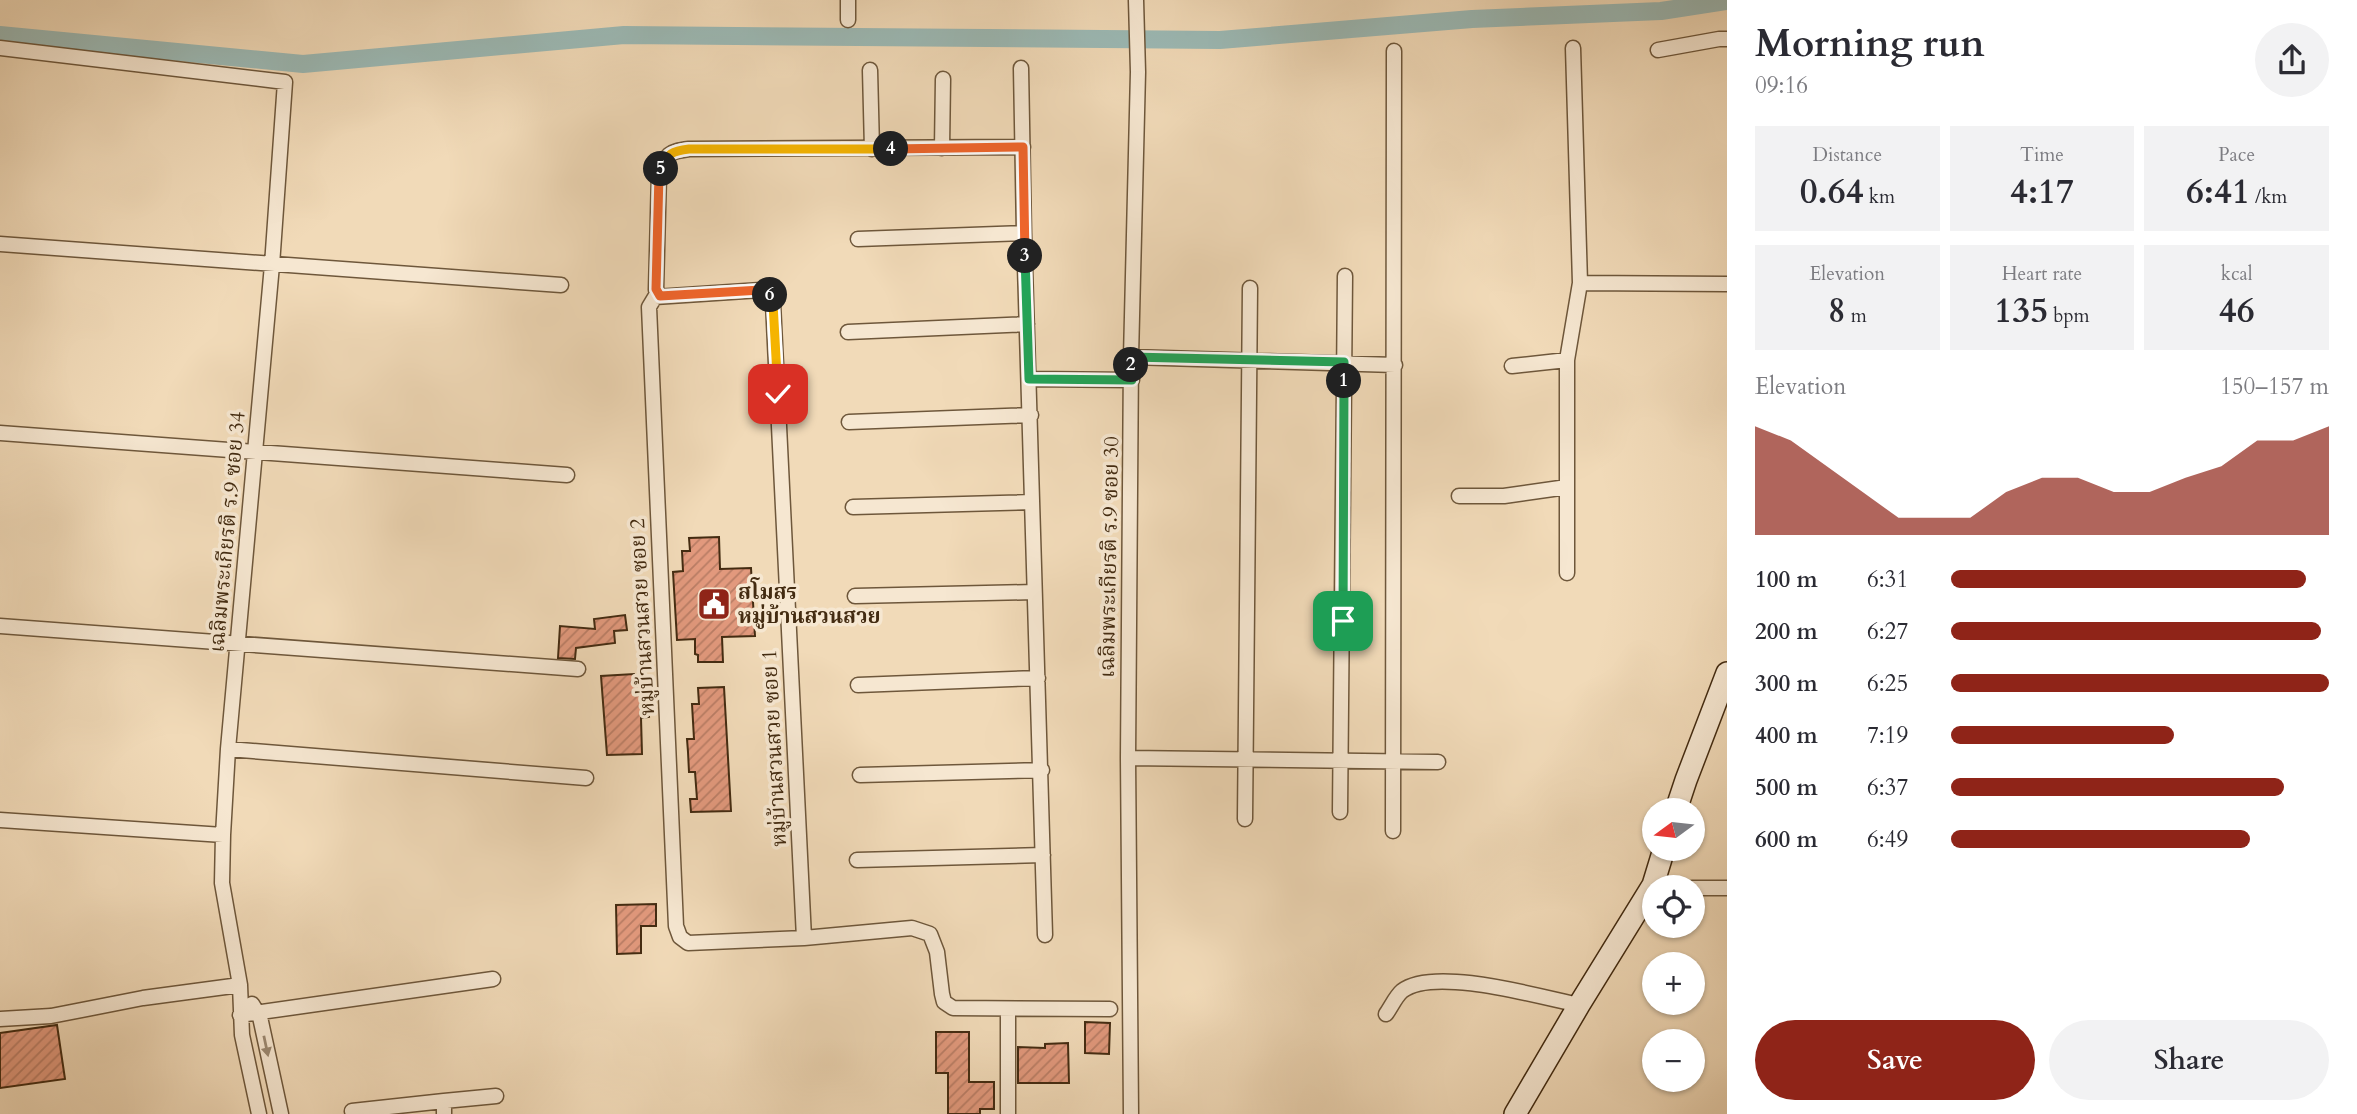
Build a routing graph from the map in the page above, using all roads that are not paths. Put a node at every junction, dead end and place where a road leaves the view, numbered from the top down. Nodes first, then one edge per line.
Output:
1 (848, 0) edge
2 (1136, 0) edge
3 (848, 20) dead end
4 (1727, 39) edge
5 (0, 48) edge
6 (1573, 48) dead end
7 (1658, 50) dead end
8 (1395, 51) dead end
9 (1021, 68) dead end
10 (870, 70) dead end
11 (943, 79) dead end
12 (1023, 147) junction
13 (942, 148) junction
14 (872, 149) junction
15 (1024, 233) junction
16 (858, 239) dead end
17 (0, 244) edge
18 (272, 265) junction
19 (1345, 276) dead end
20 (1580, 283) junction
21 (1727, 284) edge
22 (561, 285) dead end
23 (1250, 288) dead end
24 (660, 296) junction
25 (1027, 324) junction
26 (848, 332) dead end
27 (1131, 357) junction
28 (1567, 360) junction
29 (1249, 361) junction
30 (1344, 362) junction
31 (1395, 365) junction
32 (1512, 366) dead end
33 (1029, 379) junction
34 (1132, 380) junction
35 (1031, 415) junction
36 (849, 422) dead end
37 (0, 433) edge
38 (256, 452) junction
39 (567, 475) dead end
40 (1567, 487) junction
41 (1459, 496) dead end
42 (1032, 502) junction
43 (853, 507) dead end
44 (1567, 573) dead end
45 (1034, 592) junction
46 (855, 596) dead end
47 (0, 626) edge
48 (237, 643) junction
49 (578, 669) dead end
50 (1727, 673) edge
51 (1038, 678) junction
52 (858, 685) dead end
53 (228, 749) junction
54 (1128, 758) junction
55 (1245, 761) junction
56 (1394, 761) junction
57 (1342, 762) junction
58 (1438, 762) dead end
59 (1042, 770) junction
60 (860, 775) dead end
61 (586, 778) dead end
62 (1680, 798) edge
63 (1340, 812) dead end
64 (1245, 818) dead end
65 (0, 820) edge
66 (1393, 831) dead end
67 (223, 835) junction
68 (1043, 855) junction
69 (857, 860) dead end
70 (1705, 888) edge
71 (1727, 888) edge
72 (1642, 903) edge
73 (1045, 935) dead end
74 (804, 938) junction
75 (493, 979) dead end
76 (240, 985) junction
77 (1579, 1004) junction
78 (1008, 1009) junction
79 (1110, 1009) dead end
80 (256, 1011) junction
81 (1386, 1014) dead end
82 (240, 1015) junction
83 (0, 1019) edge
84 (496, 1096) dead end
85 (444, 1107) edge
86 (348, 1113) edge
87 (259, 1114) edge
88 (281, 1114) edge
89 (1008, 1114) edge
90 (1131, 1114) edge
91 (1516, 1114) edge

1 - 3 street
2 - 27 street, เฉลิมพระเกียรติ ร.9 ซอย 30
4 - 7 street
5 - 18 street, เฉลิมพระเกียรติ ร.9 ซอย 34
6 - 20 street
8 - 31 street
9 - 12 street
10 - 14 street
11 - 13 street
12 - 13 street
12 - 15 street
13 - 14 street
14 - 24 street
15 - 16 street
15 - 25 street
17 - 18 street
18 - 22 street
18 - 38 street, เฉลิมพระเกียรติ ร.9 ซอย 34
19 - 30 street
20 - 21 street
20 - 28 street
23 - 29 street
24 - 74 street, หมู่บ้านสวนสวย ซอย 1
24 - 74 street, หมู่บ้านสวนสวย ซอย 2
25 - 26 street
25 - 33 street
27 - 29 street
27 - 34 street, เฉลิมพระเกียรติ ร.9 ซอย 30
28 - 32 street
28 - 40 street
29 - 30 street
29 - 55 street
30 - 31 street
30 - 57 street
31 - 56 street
33 - 34 street
33 - 35 street
34 - 54 street, เฉลิมพระเกียรติ ร.9 ซอย 30
35 - 36 street
35 - 42 street
37 - 38 street
38 - 39 street
38 - 48 street, เฉลิมพระเกียรติ ร.9 ซอย 34
40 - 41 street
40 - 44 street
42 - 43 street
42 - 45 street
45 - 46 street
45 - 51 street
47 - 48 street
48 - 49 street
48 - 53 street, เฉลิมพระเกียรติ ร.9 ซอย 34
50 - 62 main road
51 - 52 street
51 - 59 street
53 - 61 street
53 - 67 street, เฉลิมพระเกียรติ ร.9 ซอย 34
54 - 55 street
54 - 90 street, เฉลิมพระเกียรติ ร.9 ซอย 30
55 - 57 street
55 - 64 street
56 - 57 street
56 - 58 street
56 - 66 street
57 - 63 street
59 - 60 street
59 - 68 street
65 - 67 street
67 - 76 street, เฉลิมพระเกียรติ ร.9 ซอย 34
68 - 69 street
68 - 73 street
70 - 71 street
72 - 77 main road
74 - 78 street
75 - 80 street
76 - 80 street, เฉลิมพระเกียรติ ร.9 ซอย 34
76 - 82 street, เฉลิมพระเกียรติ ร.9 ซอย 34
76 - 83 street
77 - 81 street
77 - 91 main road
78 - 79 street
78 - 89 street
80 - 82 street
80 -> 88 street, เฉลิมพระเกียรติ ร.9 ซอย 34
82 - 87 street, เฉลิมพระเกียรติ ร.9 ซอย 34
84 - 85 street
85 - 86 street

